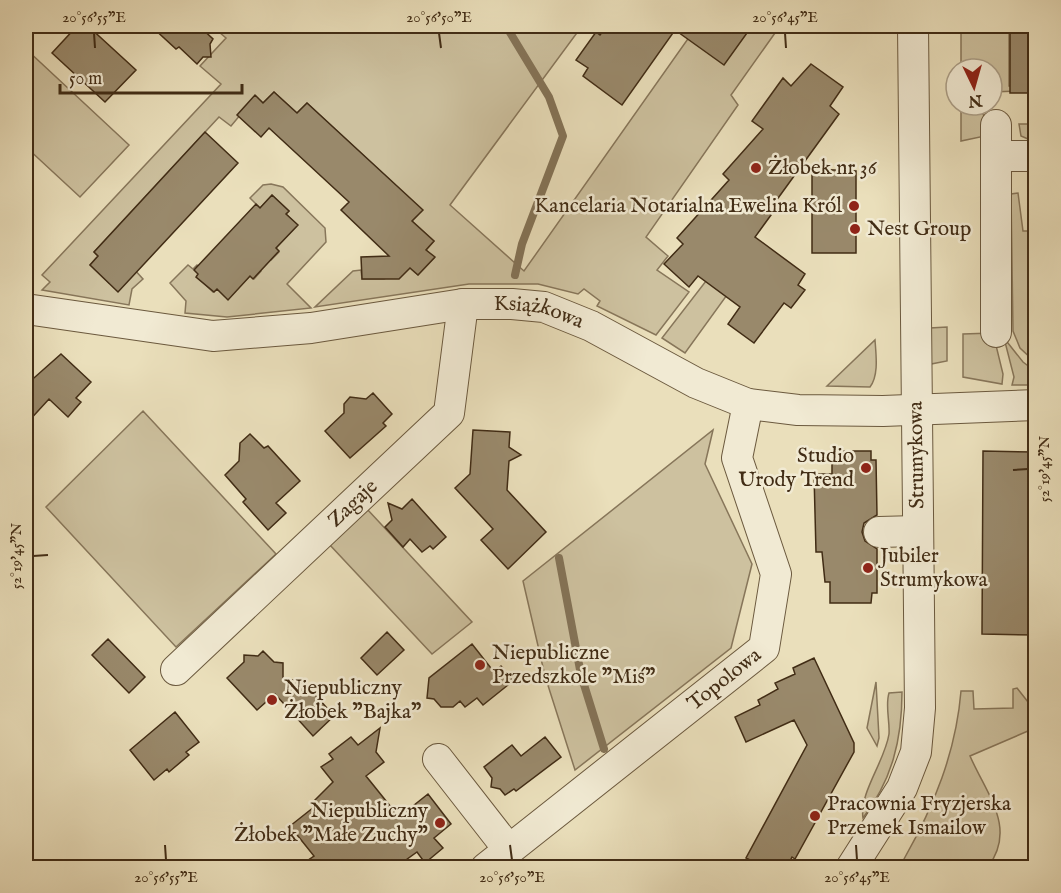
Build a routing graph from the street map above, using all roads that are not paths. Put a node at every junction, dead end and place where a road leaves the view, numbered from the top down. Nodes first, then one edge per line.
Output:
1 (913, 26) edge
2 (996, 125) dead end
3 (996, 156) junction
4 (1031, 156) dead end
5 (463, 304) junction
6 (26, 309) edge
7 (996, 332) dead end
8 (748, 404) junction
9 (1035, 405) edge
10 (916, 411) junction
11 (917, 531) junction
12 (879, 532) dead end
13 (176, 670) dead end
14 (438, 759) dead end
15 (509, 849) junction
16 (486, 867) edge
17 (851, 867) edge

1 - 10 street, Strumykowa
2 - 3 street
3 - 4 street
3 - 7 street
5 - 6 street, Książkowa
5 - 8 street, Książkowa
5 - 13 street, Zagaje
8 - 10 street, Książkowa
8 - 15 street, Topolowa
9 - 10 street, Książkowa
10 - 11 street, Strumykowa
11 - 12 street
11 - 17 street, Strumykowa
14 - 15 street
15 - 16 street, Topolowa

